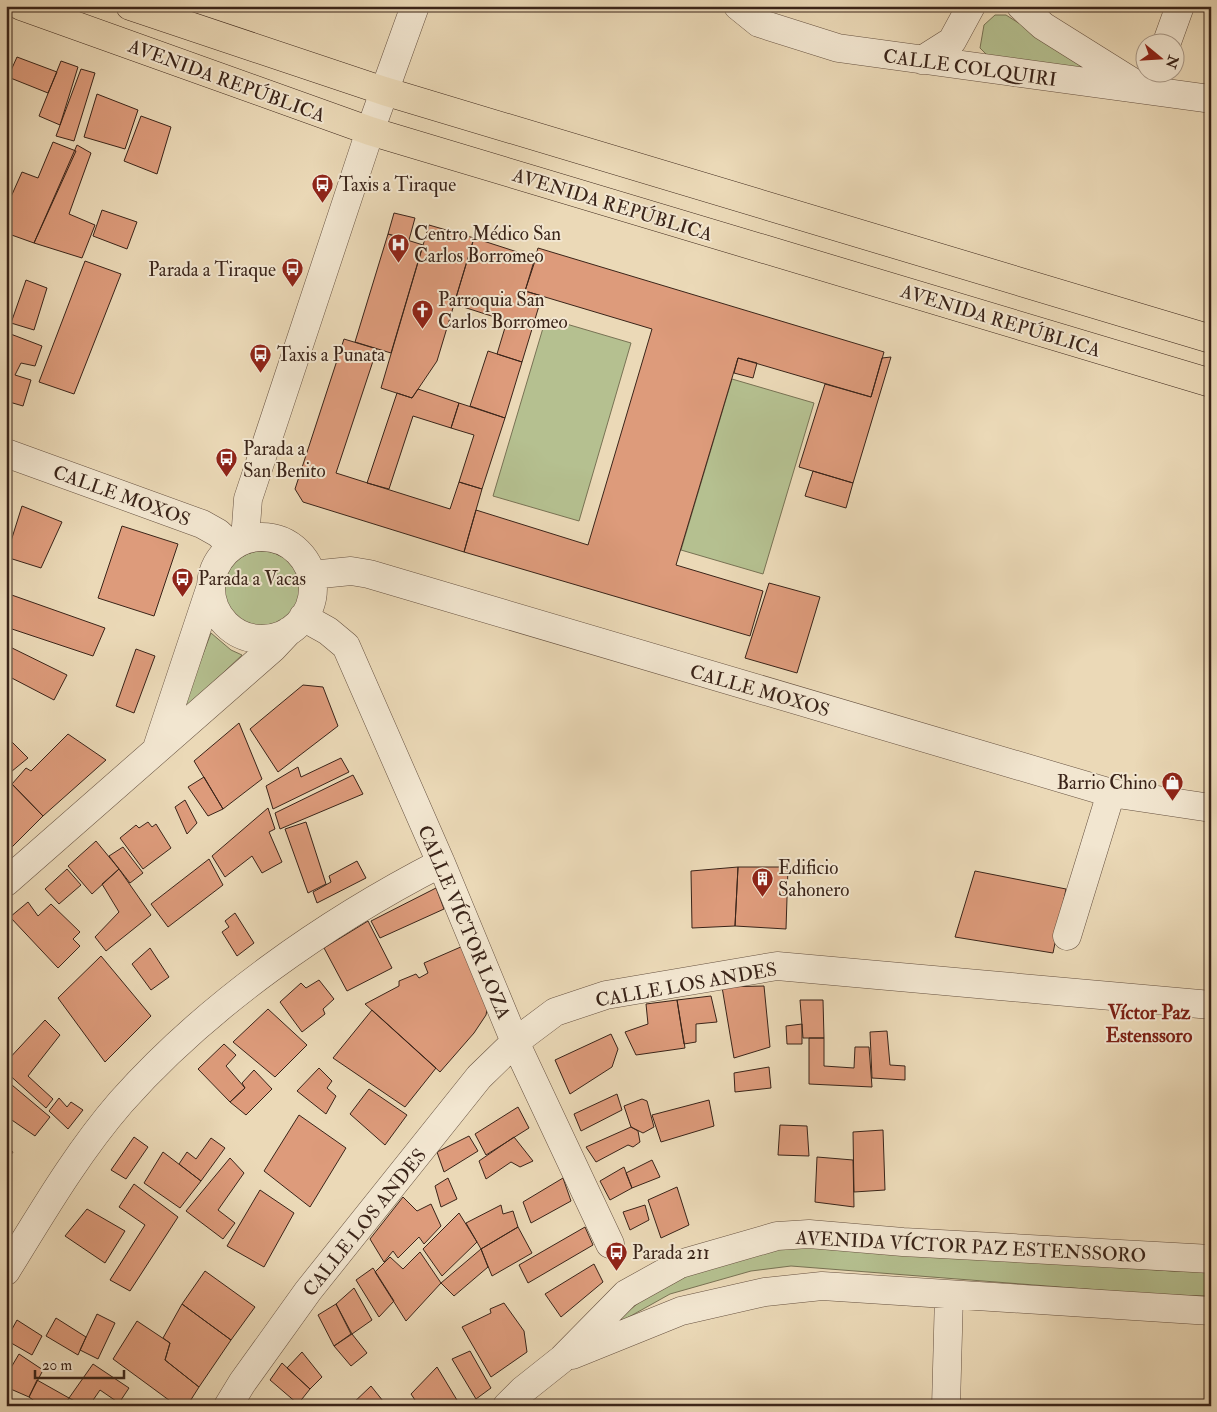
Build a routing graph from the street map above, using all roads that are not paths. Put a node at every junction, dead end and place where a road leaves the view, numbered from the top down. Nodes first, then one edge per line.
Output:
1 (21, 6) edge
2 (130, 6) edge
3 (415, 6) edge
4 (738, 6) edge
5 (971, 6) edge
6 (1021, 6) edge
7 (1180, 6) edge
8 (1171, 32) edge
9 (922, 60) junction
10 (1134, 72) edge
11 (1134, 80) edge
12 (1153, 82) edge
13 (384, 91) junction
14 (1211, 99) edge
15 (370, 131) junction
16 (1211, 339) edge
17 (1211, 383) edge
18 (6, 453) edge
19 (238, 543) junction
20 (311, 575) junction
21 (211, 586) junction
22 (296, 624) junction
23 (157, 748) junction
24 (1111, 793) junction
25 (1211, 808) edge
26 (441, 863) junction
27 (6, 882) edge
28 (1067, 936) dead end
29 (1211, 1005) edge
30 (515, 1042) junction
31 (610, 1244) dead end
32 (1211, 1259) edge
33 (6, 1271) edge
34 (949, 1295) junction
35 (1211, 1311) edge
36 (562, 1359) junction
37 (228, 1406) edge
38 (507, 1406) edge
39 (946, 1406) edge

1 - 15 main road, AVENIDA REPÚBLICA
2 - 13 main road, AVENIDA REPÚBLICA
3 - 13 street
4 - 9 street, CALLE COLQUIRI
5 - 9 street
6 - 10 street
7 - 8 street
9 - 11 street, CALLE COLQUIRI
12 - 14 street, CALLE COLQUIRI
13 - 15 street
13 - 16 main road, AVENIDA REPÚBLICA
15 - 17 main road, AVENIDA REPÚBLICA
15 - 19 street
18 - 19 street, CALLE MOXOS
19 - 20 street
19 - 21 street
20 - 22 street
20 - 24 street, CALLE MOXOS
21 - 22 street
21 - 23 street
22 - 23 street
22 - 26 street, CALLE VÍCTOR LOZA
23 - 27 street
24 - 25 street, CALLE MOXOS
24 - 28 street
26 - 30 street, CALLE VÍCTOR LOZA
26 - 33 street
29 - 30 street, CALLE LOS ANDES
30 - 31 street, CALLE VÍCTOR LOZA
30 - 37 street, CALLE LOS ANDES
32 - 36 street, AVENIDA VÍCTOR PAZ ESTENSSORO
34 - 35 street
34 - 36 street
34 - 39 street
36 - 38 street

